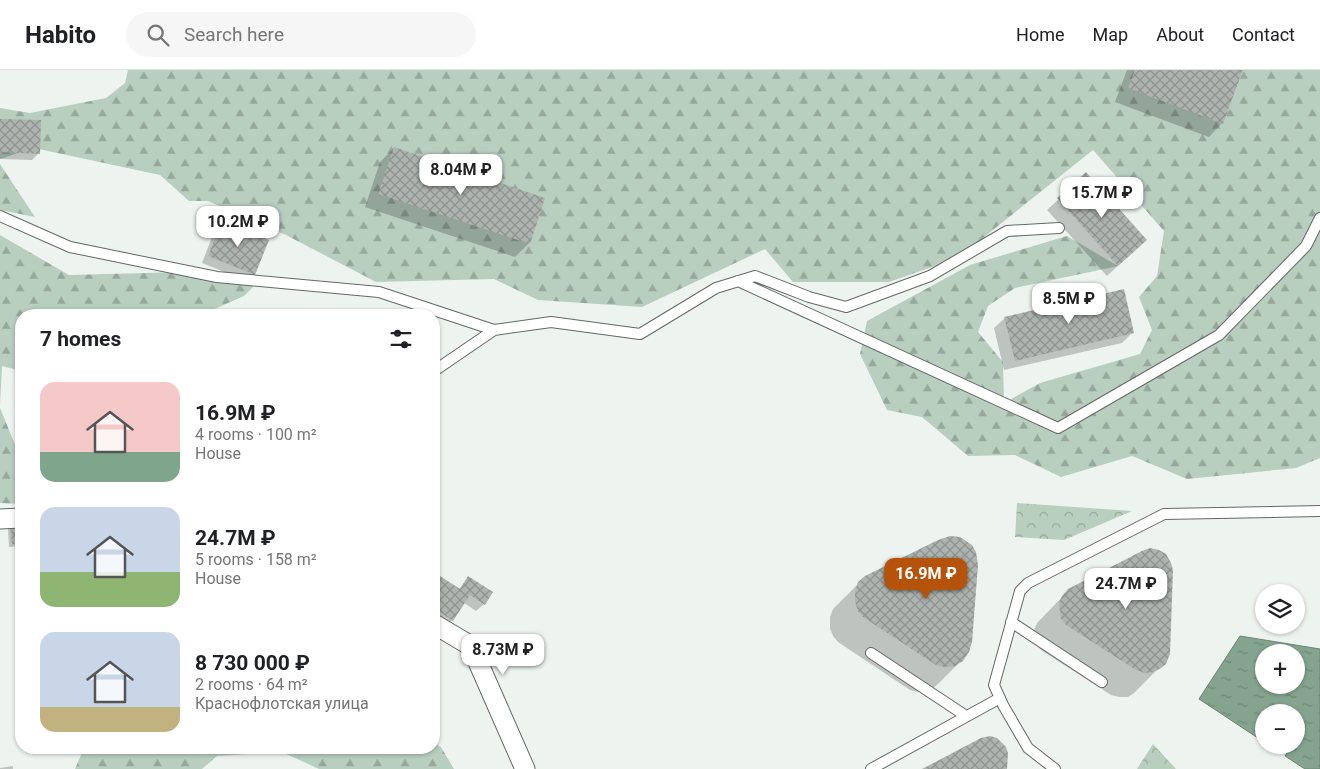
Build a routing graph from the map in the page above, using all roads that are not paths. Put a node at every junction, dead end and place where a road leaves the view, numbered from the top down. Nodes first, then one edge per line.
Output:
1 (0, 216) edge
2 (1320, 218) edge
3 (1060, 228) dead end
4 (738, 281) junction
5 (430, 309) edge
6 (440, 312) edge
7 (494, 330) junction
8 (440, 367) edge
9 (1320, 511) edge
10 (15, 518) edge
11 (0, 519) edge
12 (1011, 622) junction
13 (440, 628) edge
14 (871, 654) dead end
15 (1102, 682) dead end
16 (1000, 698) junction
17 (966, 716) junction
18 (525, 769) edge
19 (872, 769) edge
20 (1055, 769) edge

1 - 5 lane
2 - 4 lane
3 - 4 lane
4 - 7 lane
6 - 7 lane
7 - 8 lane
9 - 12 lane
10 - 11 street
12 - 15 lane
12 - 16 lane
13 - 18 street
14 - 17 lane
16 - 17 lane
16 - 20 lane
17 - 19 lane

